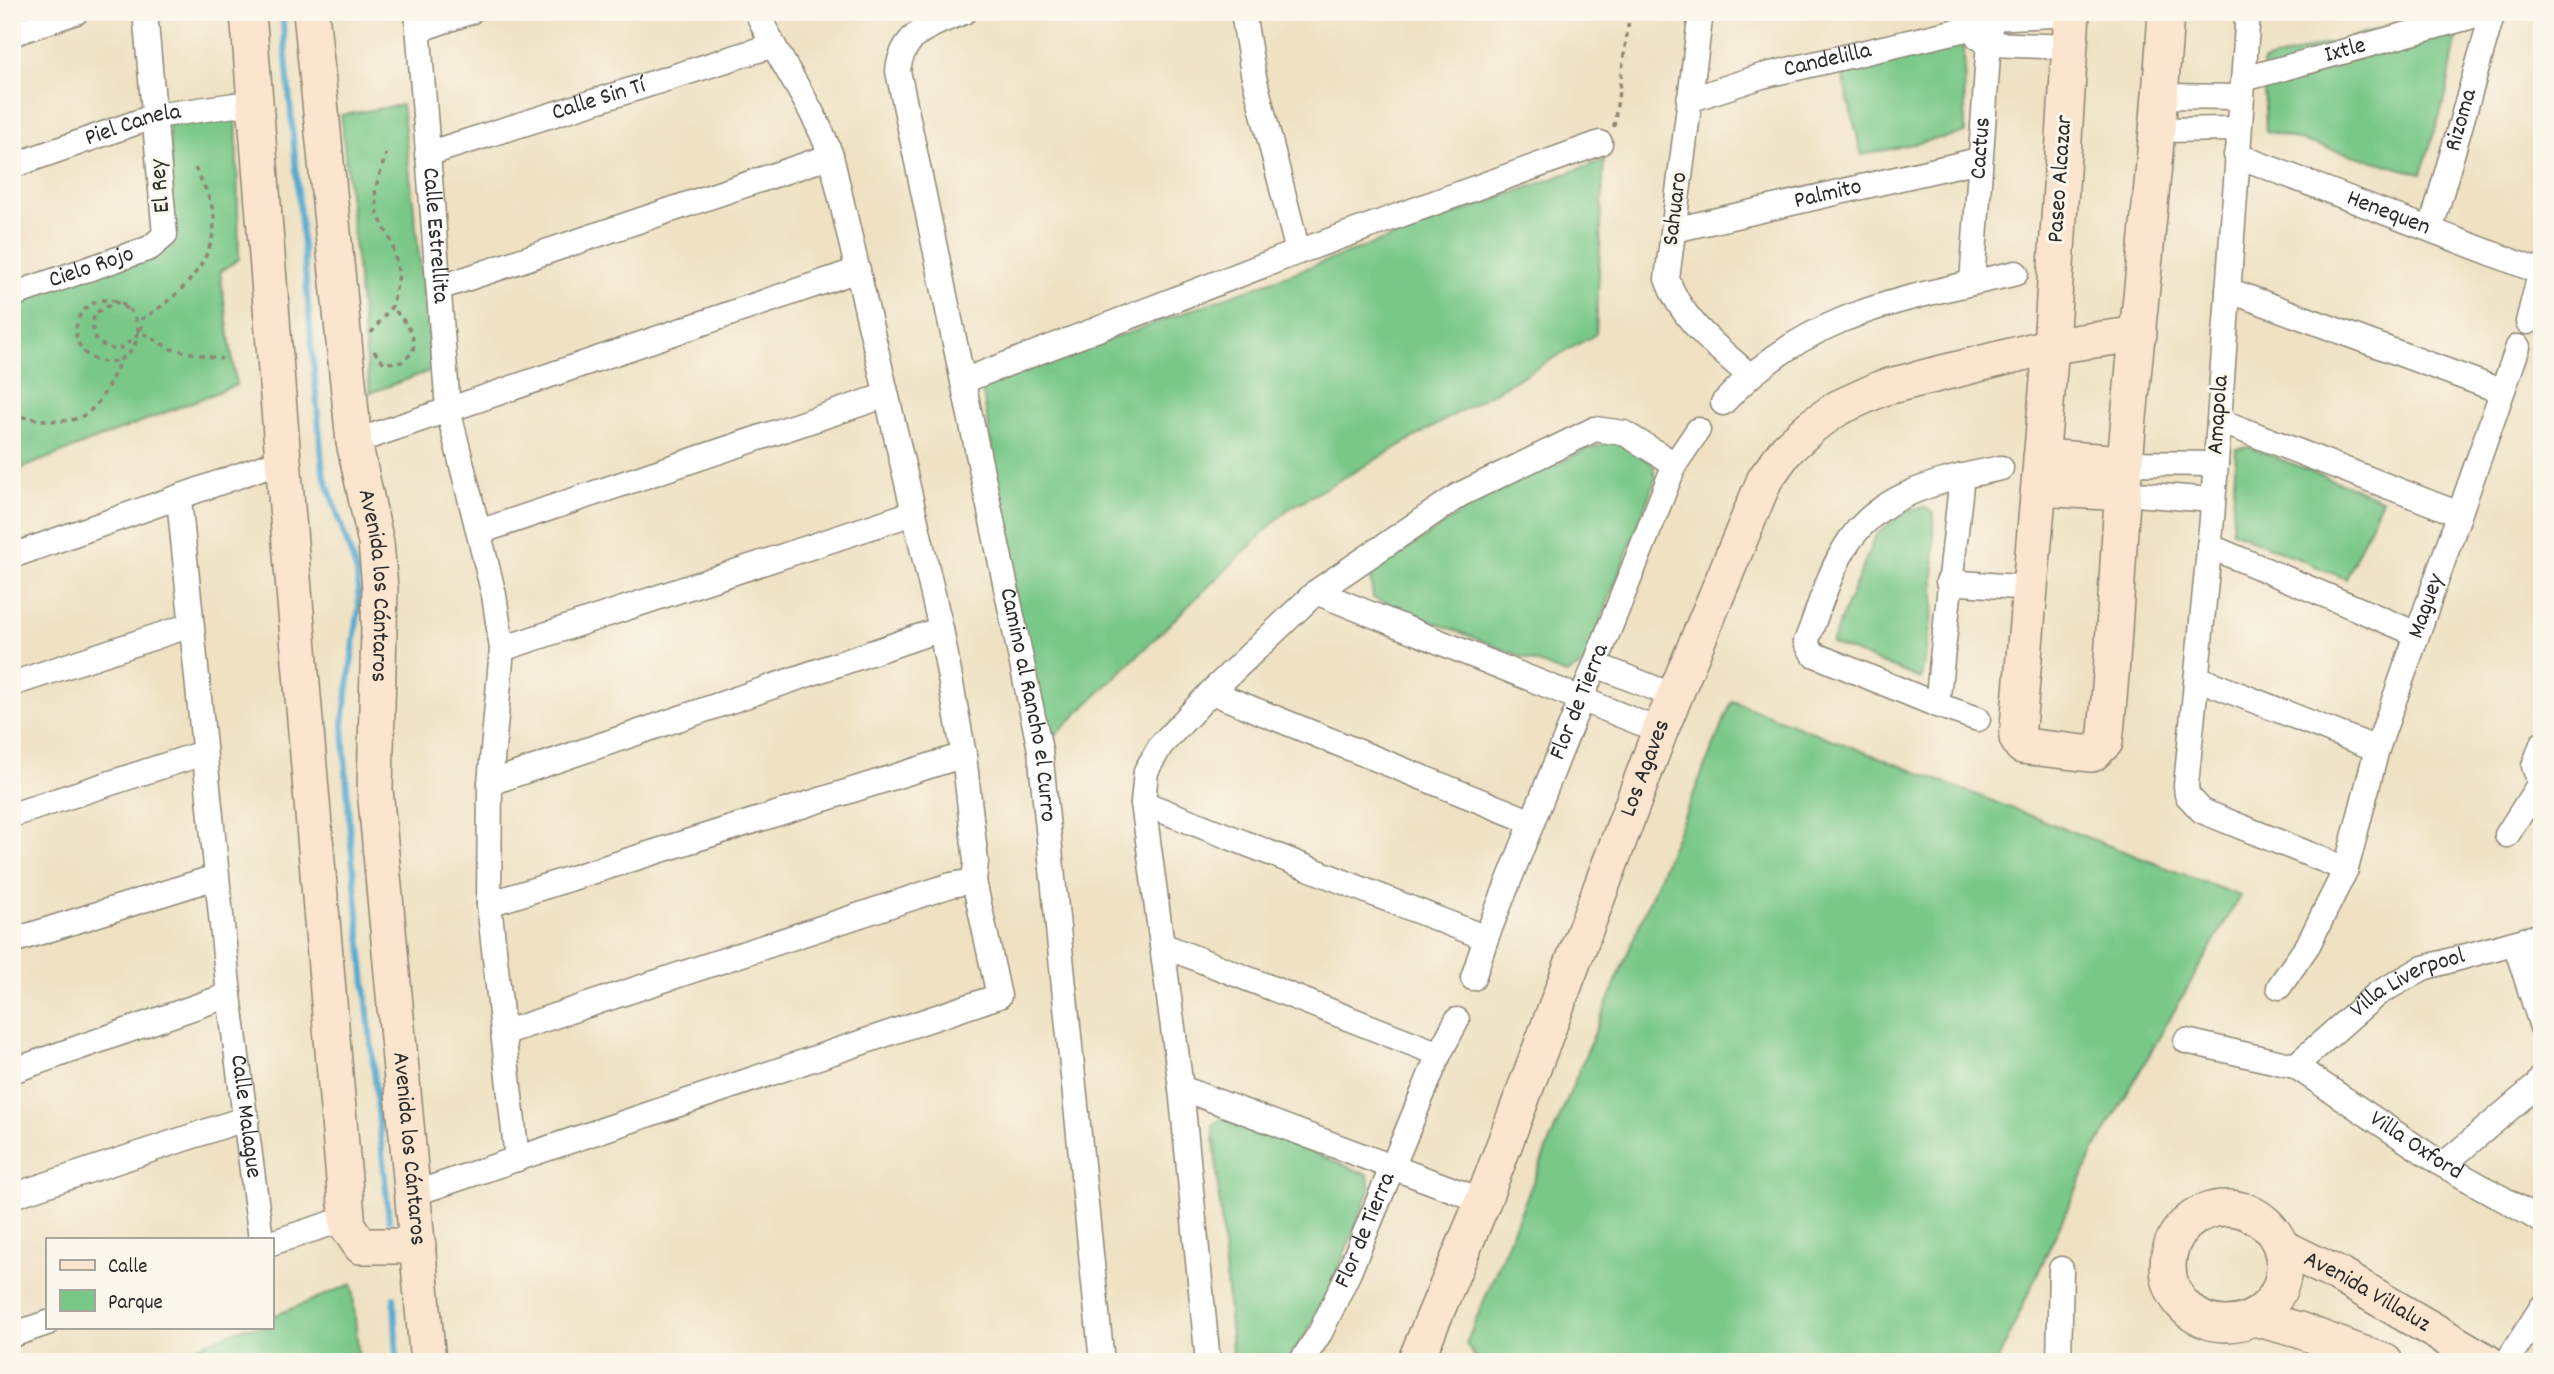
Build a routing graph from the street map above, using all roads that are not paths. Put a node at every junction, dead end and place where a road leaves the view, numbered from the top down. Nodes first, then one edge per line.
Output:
1 (76, 12) edge
2 (145, 12) edge
3 (248, 12) edge
4 (311, 12) edge
5 (470, 12) edge
6 (757, 12) edge
7 (964, 12) edge
8 (1243, 12) edge
9 (1701, 12) edge
10 (2166, 12) edge
11 (2248, 12) edge
12 (2491, 12) edge
13 (1991, 15) edge
14 (418, 21) edge
15 (2071, 24) edge
16 (1966, 29) junction
17 (12, 34) edge
18 (1990, 44) junction
19 (771, 46) junction
20 (2243, 88) junction
21 (1689, 100) junction
22 (257, 102) junction
23 (2159, 113) junction
24 (155, 116) junction
25 (2238, 129) junction
26 (1601, 143) road end
27 (427, 154) junction
28 (2236, 155) junction
29 (831, 156) junction
30 (1979, 160) junction
31 (12, 166) edge
32 (2431, 228) junction
33 (1674, 230) junction
34 (165, 234) joint
35 (1298, 252) junction
36 (2541, 269) edge
37 (858, 270) junction
38 (2016, 273) dead end
39 (1972, 283) junction
40 (439, 288) junction
41 (2228, 290) junction
42 (12, 295) edge
43 (2528, 323) dead end
44 (2139, 334) junction
45 (2051, 346) junction
46 (2518, 347) dead end
47 (1749, 375) junction
48 (963, 381) junction
49 (2501, 391) junction
50 (884, 396) junction
51 (1723, 403) dead end
52 (448, 409) junction
53 (2220, 421) junction
54 (1698, 430) dead end
55 (354, 442) junction
56 (282, 460) junction
57 (1675, 464) junction
58 (2216, 464) junction
59 (2001, 468) dead end
60 (2040, 473) junction
61 (1962, 476) junction
62 (2124, 478) junction
63 (179, 499) junction
64 (2212, 500) junction
65 (914, 513) junction
66 (2459, 514) junction
67 (479, 531) junction
68 (2209, 546) junction
69 (12, 556) edge
70 (1948, 582) junction
71 (2030, 588) junction
72 (1316, 592) junction
73 (191, 625) junction
74 (941, 629) junction
75 (2417, 634) junction
76 (502, 649) junction
77 (1596, 665) junction
78 (2197, 678) junction
79 (12, 684) edge
80 (1211, 692) junction
81 (1674, 696) junction
82 (1581, 701) junction
83 (1937, 705) junction
84 (1978, 719) dead end
85 (1660, 731) junction
86 (2542, 744) edge
87 (2377, 749) junction
88 (203, 753) junction
89 (964, 755) junction
90 (491, 783) junction
91 (2541, 784) edge
92 (1143, 803) junction
93 (12, 815) edge
94 (1532, 822) junction
95 (2507, 835) dead end
96 (2346, 869) junction
97 (216, 877) junction
98 (974, 881) junction
99 (489, 904) junction
100 (2542, 935) edge
101 (1486, 938) junction
102 (12, 941) edge
103 (2515, 943) junction
104 (1162, 945) junction
105 (1473, 978) dead end
106 (2279, 987) dead end
107 (229, 995) junction
108 (1457, 1020) dead end
109 (2542, 1027) edge
110 (503, 1032) junction
111 (2186, 1041) dead end
112 (1439, 1054) junction
113 (2295, 1066) junction
114 (12, 1070) edge
115 (2542, 1077) edge
116 (1181, 1088) junction
117 (247, 1118) junction
118 (517, 1159) junction
119 (2443, 1164) junction
120 (1394, 1166) junction
121 (413, 1194) junction
122 (12, 1196) edge
123 (1483, 1201) junction
124 (348, 1218) junction
125 (2542, 1221) edge
126 (261, 1238) edge
127 (273, 1242) edge
128 (418, 1246) junction
129 (2282, 1247) junction
130 (2061, 1269) dead end
131 (2542, 1307) edge
132 (2254, 1318) junction
133 (46, 1323) edge
134 (12, 1335) edge
135 (428, 1362) edge
136 (1102, 1362) edge
137 (1208, 1362) edge
138 (1301, 1362) edge
139 (1415, 1362) edge
140 (2059, 1362) edge
141 (2385, 1362) edge
142 (2487, 1362) edge
143 (2507, 1362) edge

1 - 17 street
2 - 24 street, El Rey
3 - 22 street, Avenida los Cántaros
4 - 55 street, Avenida los Cántaros
5 - 14 street
6 - 19 street
7 - 48 street, Camino al Rancho el Curro
8 - 35 street
9 - 21 street, Sahuaro
10 - 23 street
11 - 20 street, Amapola
12 - 20 street, Ixtle
12 - 32 street, Rizoma
13 - 15 street
13 - 16 street, Candelilla
13 - 18 street, Cactus
14 - 27 street, Calle Estrellita
15 - 18 street
15 - 45 street, Paseo Alcazar
16 - 18 street
16 - 21 street, Candelilla
18 - 30 street, Cactus
19 - 27 street, Calle Sin Tí
19 - 29 street
20 - 23 street, Ixtle
20 - 25 street, Amapola
21 - 33 street, Sahuaro
22 - 24 street, Piel Canela
22 - 56 street, Avenida los Cántaros
23 - 25 street
23 - 44 street
24 - 31 street, Piel Canela
24 - 34 street, El Rey
25 - 28 street, Amapola
26 - 35 street
27 - 40 street, Calle Estrellita
28 - 32 street, Henequen
28 - 41 street, Amapola
29 - 37 street
29 - 40 street
30 - 33 street, Palmito
30 - 39 street, Cactus
32 - 36 street, Henequen
33 - 47 street, Sahuaro
34 - 42 street, Cielo Rojo
35 - 48 street
36 - 43 street
37 - 50 street
37 - 52 street
38 - 39 street
39 - 47 street
40 - 52 street, Calle Estrellita
41 - 49 street
41 - 53 street, Amapola
44 - 45 street, Los Agaves
44 - 62 street
45 - 60 street, Paseo Alcazar
45 - 81 street, Los Agaves
46 - 49 street, Maguey
47 - 51 street
48 - 136 street, Camino al Rancho el Curro
49 - 66 street, Maguey
50 - 65 street
50 - 67 street
52 - 55 street
52 - 67 street, Calle Estrellita
53 - 58 street, Amapola
53 - 66 street
54 - 57 street, Flor de Tierra
55 - 121 street, Avenida los Cántaros
56 - 63 street
56 - 124 street, Avenida los Cántaros
57 - 72 street
57 - 77 street, Flor de Tierra
58 - 62 street
58 - 64 street, Amapola
59 - 61 street
60 - 62 street
60 - 71 street, Paseo Alcazar
61 - 70 street
61 - 83 street
62 - 64 street
62 - 71 street, Paseo Alcazar
63 - 69 street
63 - 73 street, Calle Malague
64 - 68 street, Amapola
65 - 74 street
65 - 76 street
66 - 75 street, Maguey
67 - 76 street, Calle Estrellita
68 - 75 street
68 - 78 street, Amapola
70 - 71 street
70 - 83 street
72 - 80 street
72 - 82 street
73 - 79 street
73 - 88 street, Calle Malague
74 - 89 street
74 - 90 street
75 - 87 street, Maguey
76 - 90 street, Calle Estrellita
77 - 81 street
77 - 82 street, Flor de Tierra
78 - 87 street
78 - 96 street, Amapola
80 - 92 street
80 - 94 street
81 - 85 street, Los Agaves
82 - 85 street
82 - 94 street, Flor de Tierra
83 - 84 street
85 - 123 street, Los Agaves
86 - 91 street
87 - 96 street, Maguey
88 - 93 street
88 - 97 street, Calle Malague
89 - 98 street
89 - 99 street
90 - 99 street, Calle Estrellita
91 - 95 street
92 - 101 street
92 - 104 street
94 - 101 street, Flor de Tierra
96 - 106 street, Maguey
97 - 102 street
97 - 107 street, Calle Malague
98 - 110 street
98 - 118 street
99 - 110 street, Calle Estrellita
100 - 103 street, Villa Liverpool
101 - 105 street, Flor de Tierra
103 - 109 street
103 - 113 street, Villa Liverpool
104 - 112 street
104 - 116 street
107 - 114 street
107 - 117 street, Calle Malague
108 - 112 street, Flor de Tierra
110 - 118 street, Calle Estrellita
111 - 113 street
112 - 120 street, Flor de Tierra
113 - 119 street, Villa Oxford
115 - 119 street
116 - 120 street
116 - 137 street
117 - 122 street
117 - 126 street, Calle Malague
118 - 121 street
119 - 125 street, Villa Oxford
120 - 123 street
120 - 138 street, Flor de Tierra
121 - 128 street, Avenida los Cántaros
123 - 139 street, Los Agaves
124 - 127 street
124 - 128 street, Avenida los Cántaros
128 - 135 street
129 - 132 street
129 - 132 street
129 - 142 street, Avenida Villaluz
130 - 140 street
131 - 143 street
132 - 141 street, Avenida Villaluz
133 - 134 street

